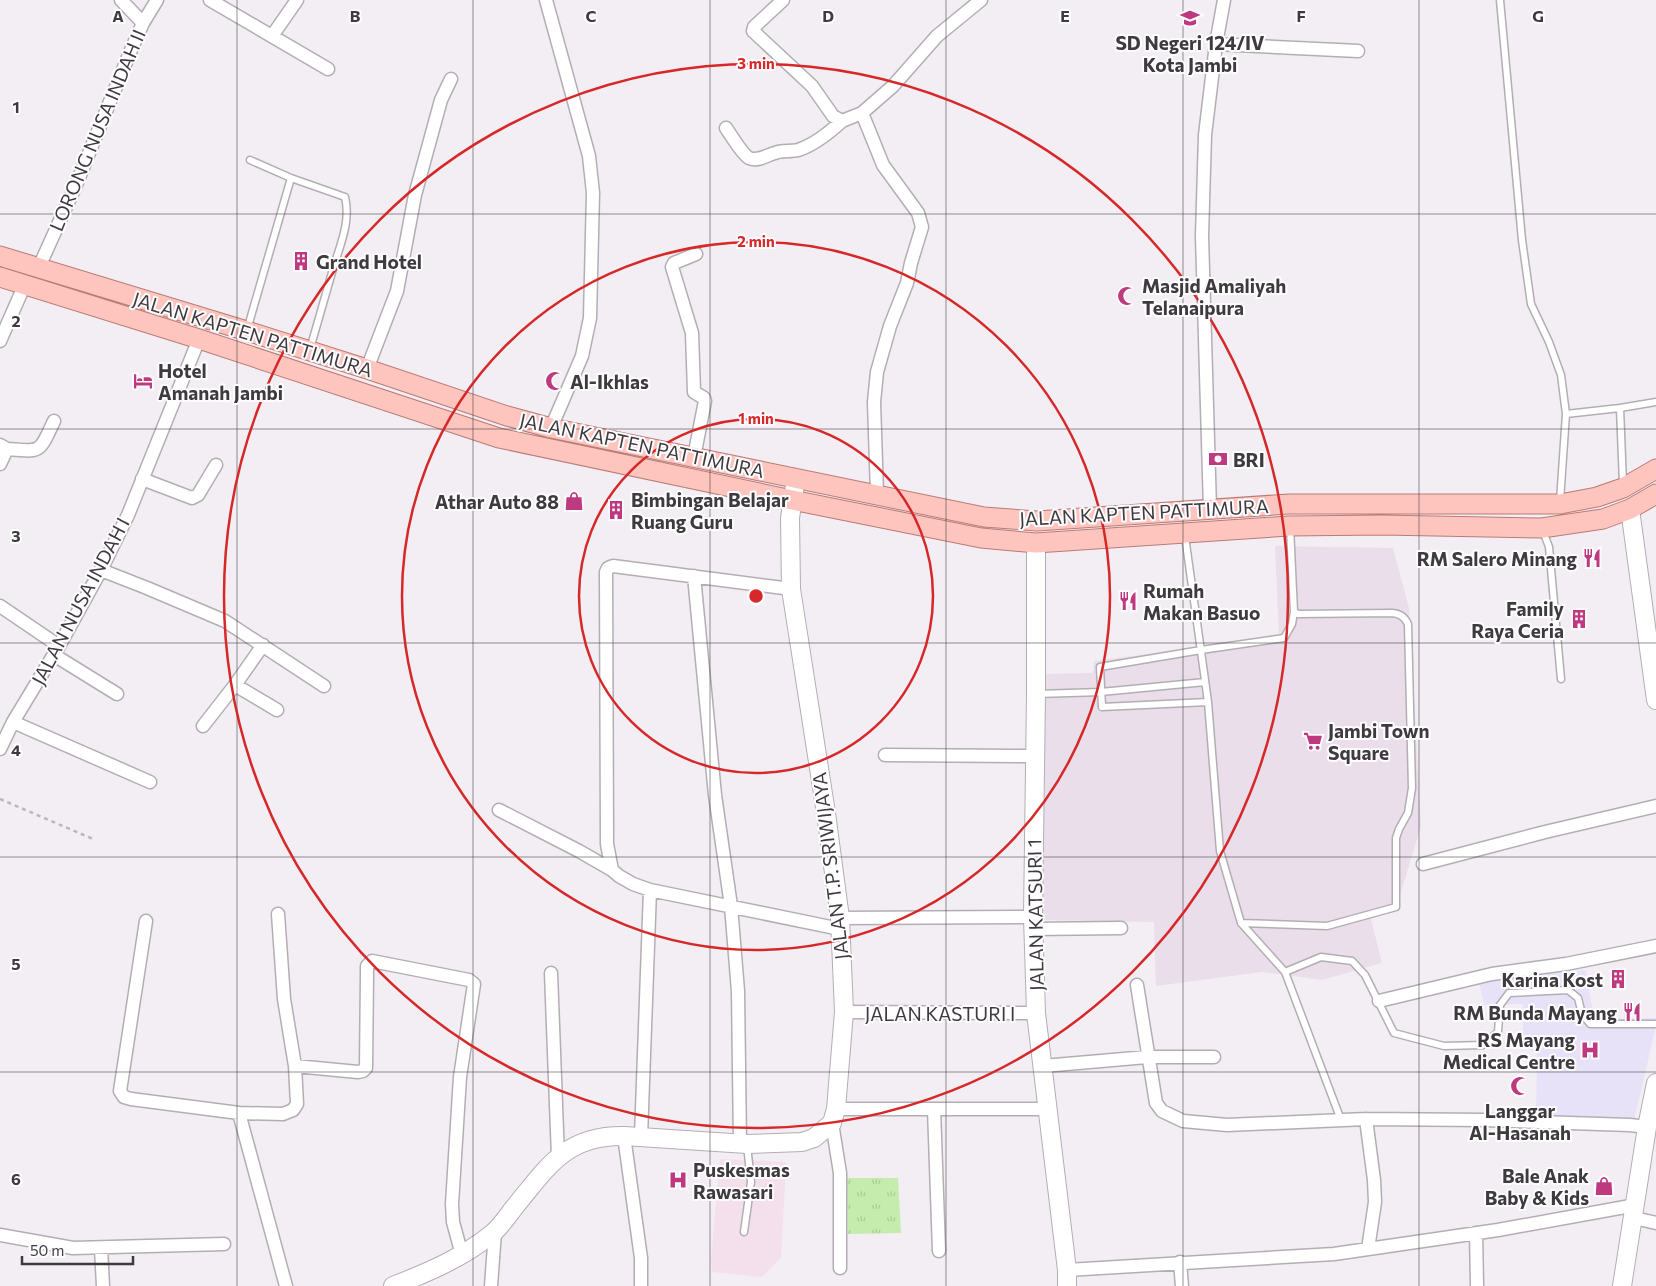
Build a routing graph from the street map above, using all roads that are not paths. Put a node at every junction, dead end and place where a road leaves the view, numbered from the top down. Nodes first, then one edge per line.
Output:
1 (120, 0) edge
2 (157, 0) edge
3 (210, 0) edge
4 (297, 0) edge
5 (546, 0) edge
6 (783, 0) edge
7 (982, 0) edge
8 (1224, 0) edge
9 (1500, 0) edge
10 (143, 23) junction
11 (272, 36) junction
12 (1216, 44) junction
13 (1358, 51) dead end
14 (328, 69) dead end
15 (451, 79) dead end
16 (862, 113) junction
17 (842, 121) junction
18 (726, 128) dead end
19 (250, 160) dead end
20 (291, 178) junction
21 (696, 254) dead end
22 (0, 256) edge
23 (39, 267) junction
24 (0, 277) edge
25 (25, 284) junction
26 (247, 331) junction
27 (199, 339) junction
28 (0, 341) edge
29 (310, 351) junction
30 (367, 369) junction
31 (1656, 402) edge
32 (1620, 408) junction
33 (1566, 414) junction
34 (507, 416) junction
35 (54, 421) dead end
36 (551, 428) junction
37 (499, 438) junction
38 (4, 447) edge
39 (694, 457) junction
40 (0, 464) edge
41 (216, 465) dead end
42 (1656, 469) edge
43 (142, 479) junction
44 (796, 479) junction
45 (1623, 488) junction
46 (877, 494) junction
47 (1656, 494) edge
48 (792, 500) junction
49 (1560, 504) junction
50 (1210, 509) junction
51 (1630, 509) junction
52 (1290, 526) junction
53 (1542, 528) junction
54 (1184, 534) junction
55 (1036, 543) junction
56 (101, 570) junction
57 (694, 576) junction
58 (791, 589) junction
59 (0, 606) edge
60 (1294, 612) junction
61 (263, 645) junction
62 (1201, 650) junction
63 (56, 651) junction
64 (1561, 679) dead end
65 (1205, 682) junction
66 (235, 685) junction
67 (324, 686) dead end
68 (1102, 692) junction
69 (117, 694) dead end
70 (1036, 694) junction
71 (1656, 700) edge
72 (1208, 702) junction
73 (277, 710) dead end
74 (13, 722) junction
75 (203, 726) dead end
76 (0, 749) edge
77 (885, 755) dead end
78 (1034, 756) junction
79 (150, 782) dead end
80 (1656, 806) edge
81 (499, 810) dead end
82 (1423, 864) dead end
83 (612, 870) junction
84 (650, 890) junction
85 (731, 906) junction
86 (278, 914) dead end
87 (146, 921) dead end
88 (840, 923) junction
89 (1033, 923) junction
90 (1241, 923) junction
91 (1120, 928) dead end
92 (1656, 946) edge
93 (1285, 972) junction
94 (551, 973) dead end
95 (1138, 985) dead end
96 (1378, 1001) junction
97 (844, 1012) junction
98 (1036, 1013) junction
99 (1656, 1024) edge
100 (1214, 1056) dead end
101 (1147, 1057) junction
102 (295, 1066) junction
103 (1043, 1066) junction
104 (1656, 1083) edge
105 (934, 1109) junction
106 (1049, 1109) junction
107 (239, 1113) junction
108 (834, 1116) junction
109 (1366, 1119) junction
110 (1341, 1120) junction
111 (1650, 1120) edge
112 (633, 1136) junction
113 (744, 1144) junction
114 (558, 1157) junction
115 (1635, 1212) junction
116 (1656, 1223) edge
117 (494, 1232) junction
118 (744, 1232) dead end
119 (1476, 1233) junction
120 (0, 1234) edge
121 (224, 1244) dead end
122 (101, 1248) junction
123 (1368, 1249) junction
124 (939, 1251) dead end
125 (462, 1254) junction
126 (1180, 1262) junction
127 (840, 1268) dead end
128 (1067, 1278) edge
129 (103, 1286) edge
130 (286, 1286) edge
131 (393, 1286) edge
132 (491, 1286) edge
133 (641, 1286) edge
134 (1182, 1286) edge
135 (1477, 1286) edge
136 (1622, 1286) edge

1 - 10 street, LORONG NUSA INDAH II
2 - 10 street
3 - 11 street
4 - 11 street
5 - 36 street
6 - 17 street
7 - 16 street
8 - 12 street
9 - 33 lane
10 - 23 street, LORONG NUSA INDAH II
11 - 14 street
12 - 13 street
12 - 50 street
15 - 30 street
16 - 17 street
16 - 46 street
17 - 18 street
19 - 20 lane
20 - 26 lane
20 - 29 lane
21 - 39 street
22 - 23 main road, JALAN KAPTEN PATTIMURA
23 - 26 main road, JALAN KAPTEN PATTIMURA
24 - 25 main road, JALAN KAPTEN PATTIMURA
25 - 27 main road, JALAN KAPTEN PATTIMURA
25 - 28 street
26 - 29 main road, JALAN KAPTEN PATTIMURA
27 - 37 main road, JALAN KAPTEN PATTIMURA
27 - 43 street, JALAN NUSA INDAH I
29 - 30 main road, JALAN KAPTEN PATTIMURA
30 - 34 main road, JALAN KAPTEN PATTIMURA
31 - 32 lane
32 - 33 lane
32 - 45 lane
33 - 49 lane
34 - 36 main road, JALAN KAPTEN PATTIMURA
34 - 37 main road
35 - 38 street
36 - 39 main road, JALAN KAPTEN PATTIMURA
37 - 48 main road, JALAN KAPTEN PATTIMURA
38 - 40 street
39 - 44 main road, JALAN KAPTEN PATTIMURA
41 - 43 street
42 - 45 main road, JALAN KAPTEN PATTIMURA
43 - 56 street, JALAN NUSA INDAH I
44 - 46 main road, JALAN KAPTEN PATTIMURA
44 - 48 main road, JALAN T.P. SRIWIJAYA
45 - 49 main road, JALAN KAPTEN PATTIMURA
45 - 51 main road
46 - 50 main road, JALAN KAPTEN PATTIMURA
47 - 51 main road, JALAN KAPTEN PATTIMURA
48 - 55 main road, JALAN KAPTEN PATTIMURA
48 - 58 main road, JALAN T.P. SRIWIJAYA
49 - 50 main road, JALAN KAPTEN PATTIMURA
51 - 53 main road, JALAN KAPTEN PATTIMURA
51 - 71 main road
52 - 53 main road, JALAN KAPTEN PATTIMURA
52 - 54 main road, JALAN KAPTEN PATTIMURA
52 - 60 lane
53 - 64 lane
54 - 55 main road, JALAN KAPTEN PATTIMURA
54 - 62 lane
55 - 70 main road, JALAN KATSURI 1
56 - 61 street
56 - 63 street, JALAN NUSA INDAH I
57 - 58 street
57 - 83 street
57 - 85 street
58 - 88 main road, JALAN T.P. SRIWIJAYA
59 - 63 street
60 - 62 lane
60 - 90 lane
61 - 66 street
61 - 67 street
62 - 65 lane
62 - 68 lane
63 - 69 street
63 - 74 street, JALAN NUSA INDAH I
65 - 68 lane
65 - 72 lane
66 - 73 street
66 - 75 street
68 - 70 lane
68 - 72 lane
70 - 78 main road, JALAN KATSURI 1
72 - 90 lane
74 - 76 street, JALAN NUSA INDAH I
74 - 79 street
77 - 78 street
78 - 89 main road, JALAN KATSURI 1
80 - 82 street
81 - 83 street
83 - 84 street
84 - 85 street
84 - 112 street
85 - 88 street
85 - 113 street
86 - 102 street
87 - 107 street
88 - 89 street
88 - 97 main road, JALAN T.P. SRIWIJAYA
89 - 91 street
89 - 98 main road, JALAN KATSURI 1
90 - 93 lane
92 - 96 street
93 - 96 lane
93 - 110 lane
94 - 114 street
95 - 101 street
96 - 99 lane
97 - 98 street, JALAN KASTURI I
97 - 108 main road, JALAN T.P. SRIWIJAYA
98 - 103 main road, JALAN KATSURI 1
100 - 101 street
101 - 103 street
101 - 110 street
102 - 107 street
102 - 125 street
103 - 106 main road, JALAN KATSURI 1
104 - 111 main road
105 - 106 street
105 - 108 street
105 - 124 street
106 - 128 main road, JALAN KATSURI 1
107 - 130 street
108 - 113 main road
108 - 127 street
109 - 110 street
109 - 111 street
109 - 123 street
111 - 115 main road
112 - 113 main road
112 - 114 main road
112 - 133 street
113 - 118 lane
114 - 117 main road
115 - 116 street
115 - 119 street
115 - 136 main road
117 - 125 main road
117 - 132 street
119 - 123 street
119 - 135 street
120 - 122 street
121 - 122 street
122 - 129 street
123 - 126 street
125 - 131 main road
126 - 128 street
126 - 134 street

